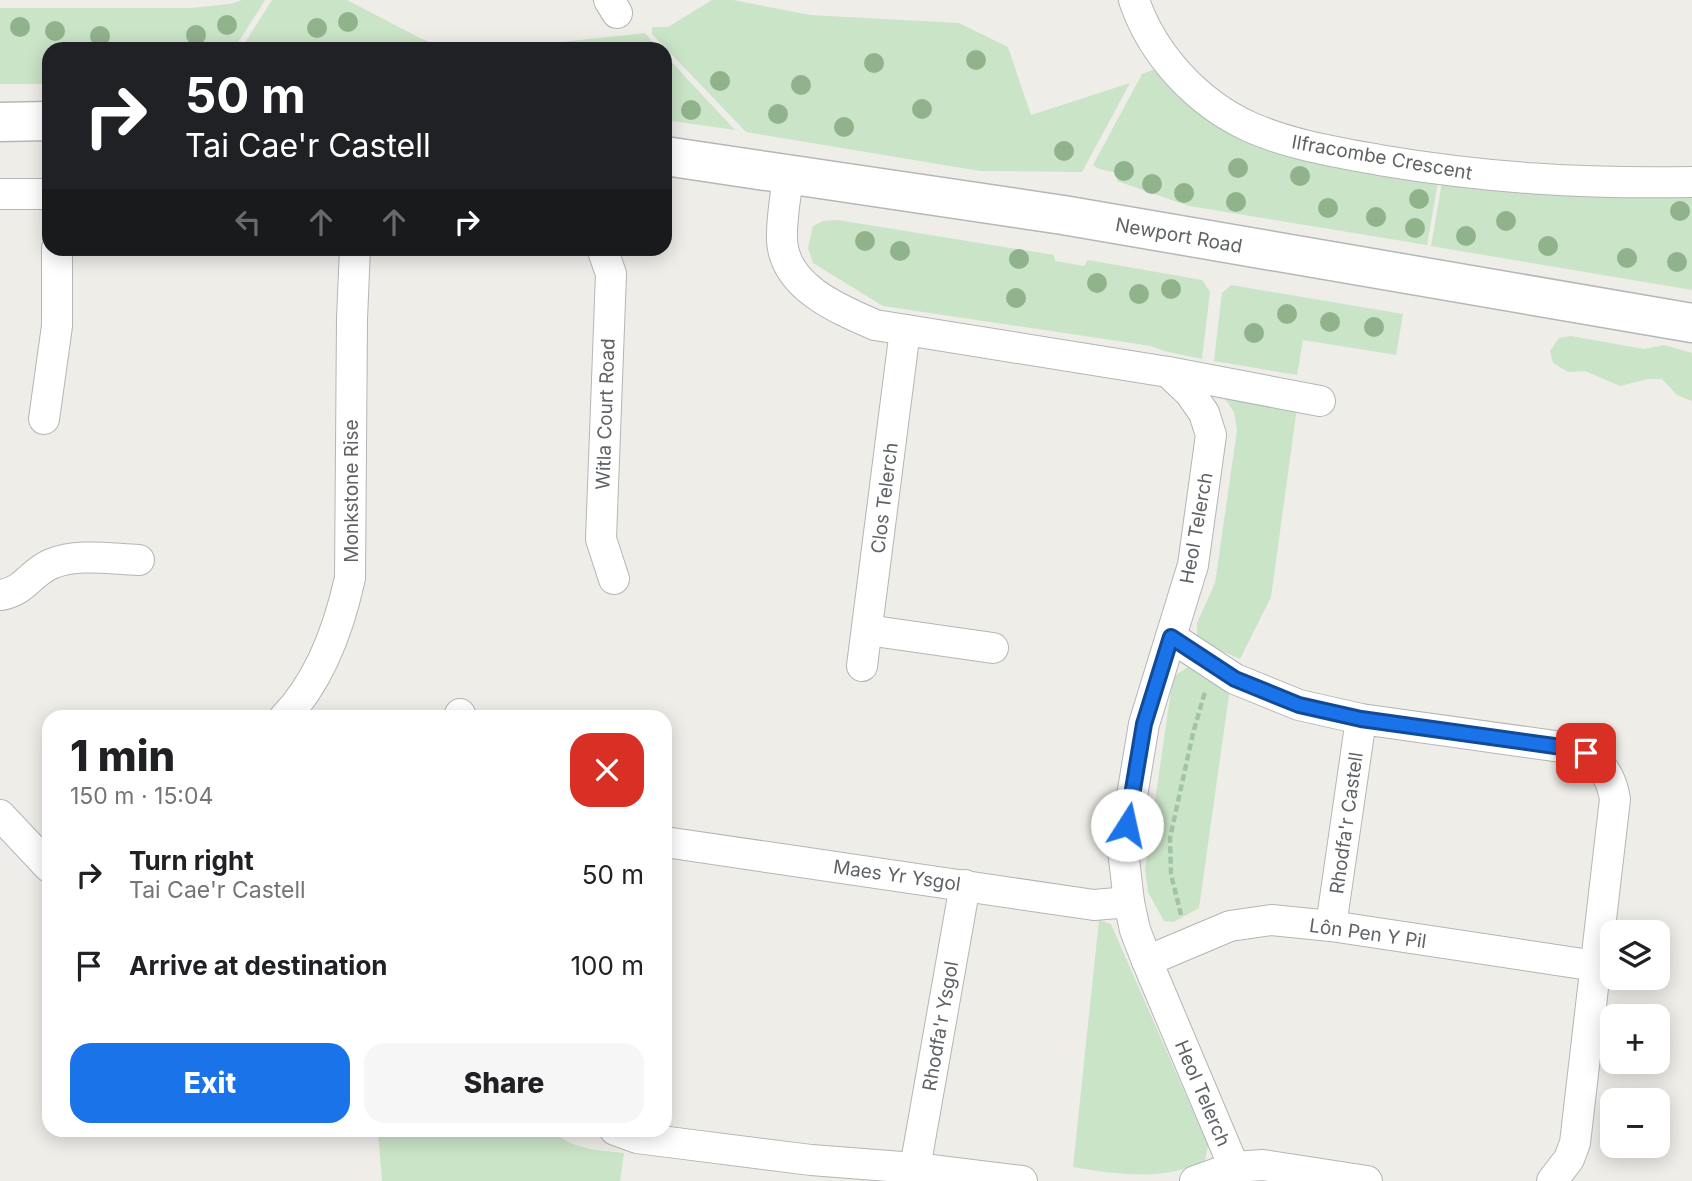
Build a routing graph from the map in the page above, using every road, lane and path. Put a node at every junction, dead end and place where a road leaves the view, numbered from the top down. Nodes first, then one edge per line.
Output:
1 (1134, 0) edge
2 (42, 121) edge
3 (0, 122) edge
4 (672, 157) edge
5 (788, 175) junction
6 (1692, 182) edge
7 (0, 194) edge
8 (42, 194) edge
9 (57, 256) edge
10 (355, 256) edge
11 (605, 256) edge
12 (1692, 323) edge
13 (905, 330) junction
14 (1168, 372) junction
15 (1320, 401) dead end
16 (44, 419) dead end
17 (139, 560) dead end
18 (614, 579) dead end
19 (0, 595) edge
20 (867, 630) junction
21 (1171, 637) junction
22 (993, 648) dead end
23 (862, 666) dead end
24 (1214, 666) junction
25 (290, 710) edge
26 (1361, 719) junction
27 (0, 815) edge
28 (672, 843) edge
29 (42, 860) edge
30 (965, 885) junction
31 (1129, 902) junction
32 (1331, 926) junction
33 (1188, 943) junction
34 (1147, 961) junction
35 (1596, 966) junction
36 (634, 1137) edge
37 (1234, 1167) junction
38 (915, 1168) junction
39 (1022, 1181) edge
40 (1195, 1181) edge
41 (1367, 1181) edge
42 (1552, 1181) edge

1 - 6 street, Ilfracombe Crescent
2 - 3 main road
4 - 5 main road, Newport Road
5 - 12 main road, Newport Road
5 - 13 street
7 - 8 street
9 - 16 street
10 - 25 street, Monkstone Rise
11 - 18 street, Witla Court Road
13 - 14 street
13 - 20 street, Clos Telerch
14 - 15 street
14 - 21 street, Heol Telerch
17 - 19 street
20 - 22 street
20 - 23 street, Clos Telerch
21 - 24 street
21 - 31 street, Heol Telerch
24 - 26 street
24 - 33 path
26 - 32 street, Rhodfa'r Castell
26 - 35 street
27 - 29 street
28 - 30 street, Maes Yr Ysgol
30 - 31 street, Maes Yr Ysgol
30 - 38 street, Rhodfa'r Ysgol
31 - 34 street, Heol Telerch
32 - 33 street, Lôn Pen Y Pil
32 - 35 street, Lôn Pen Y Pil
33 - 34 street, Lôn Pen Y Pil
34 - 37 street, Heol Telerch
35 - 42 street
36 - 38 street
37 - 40 street
37 - 41 street
38 - 39 street

